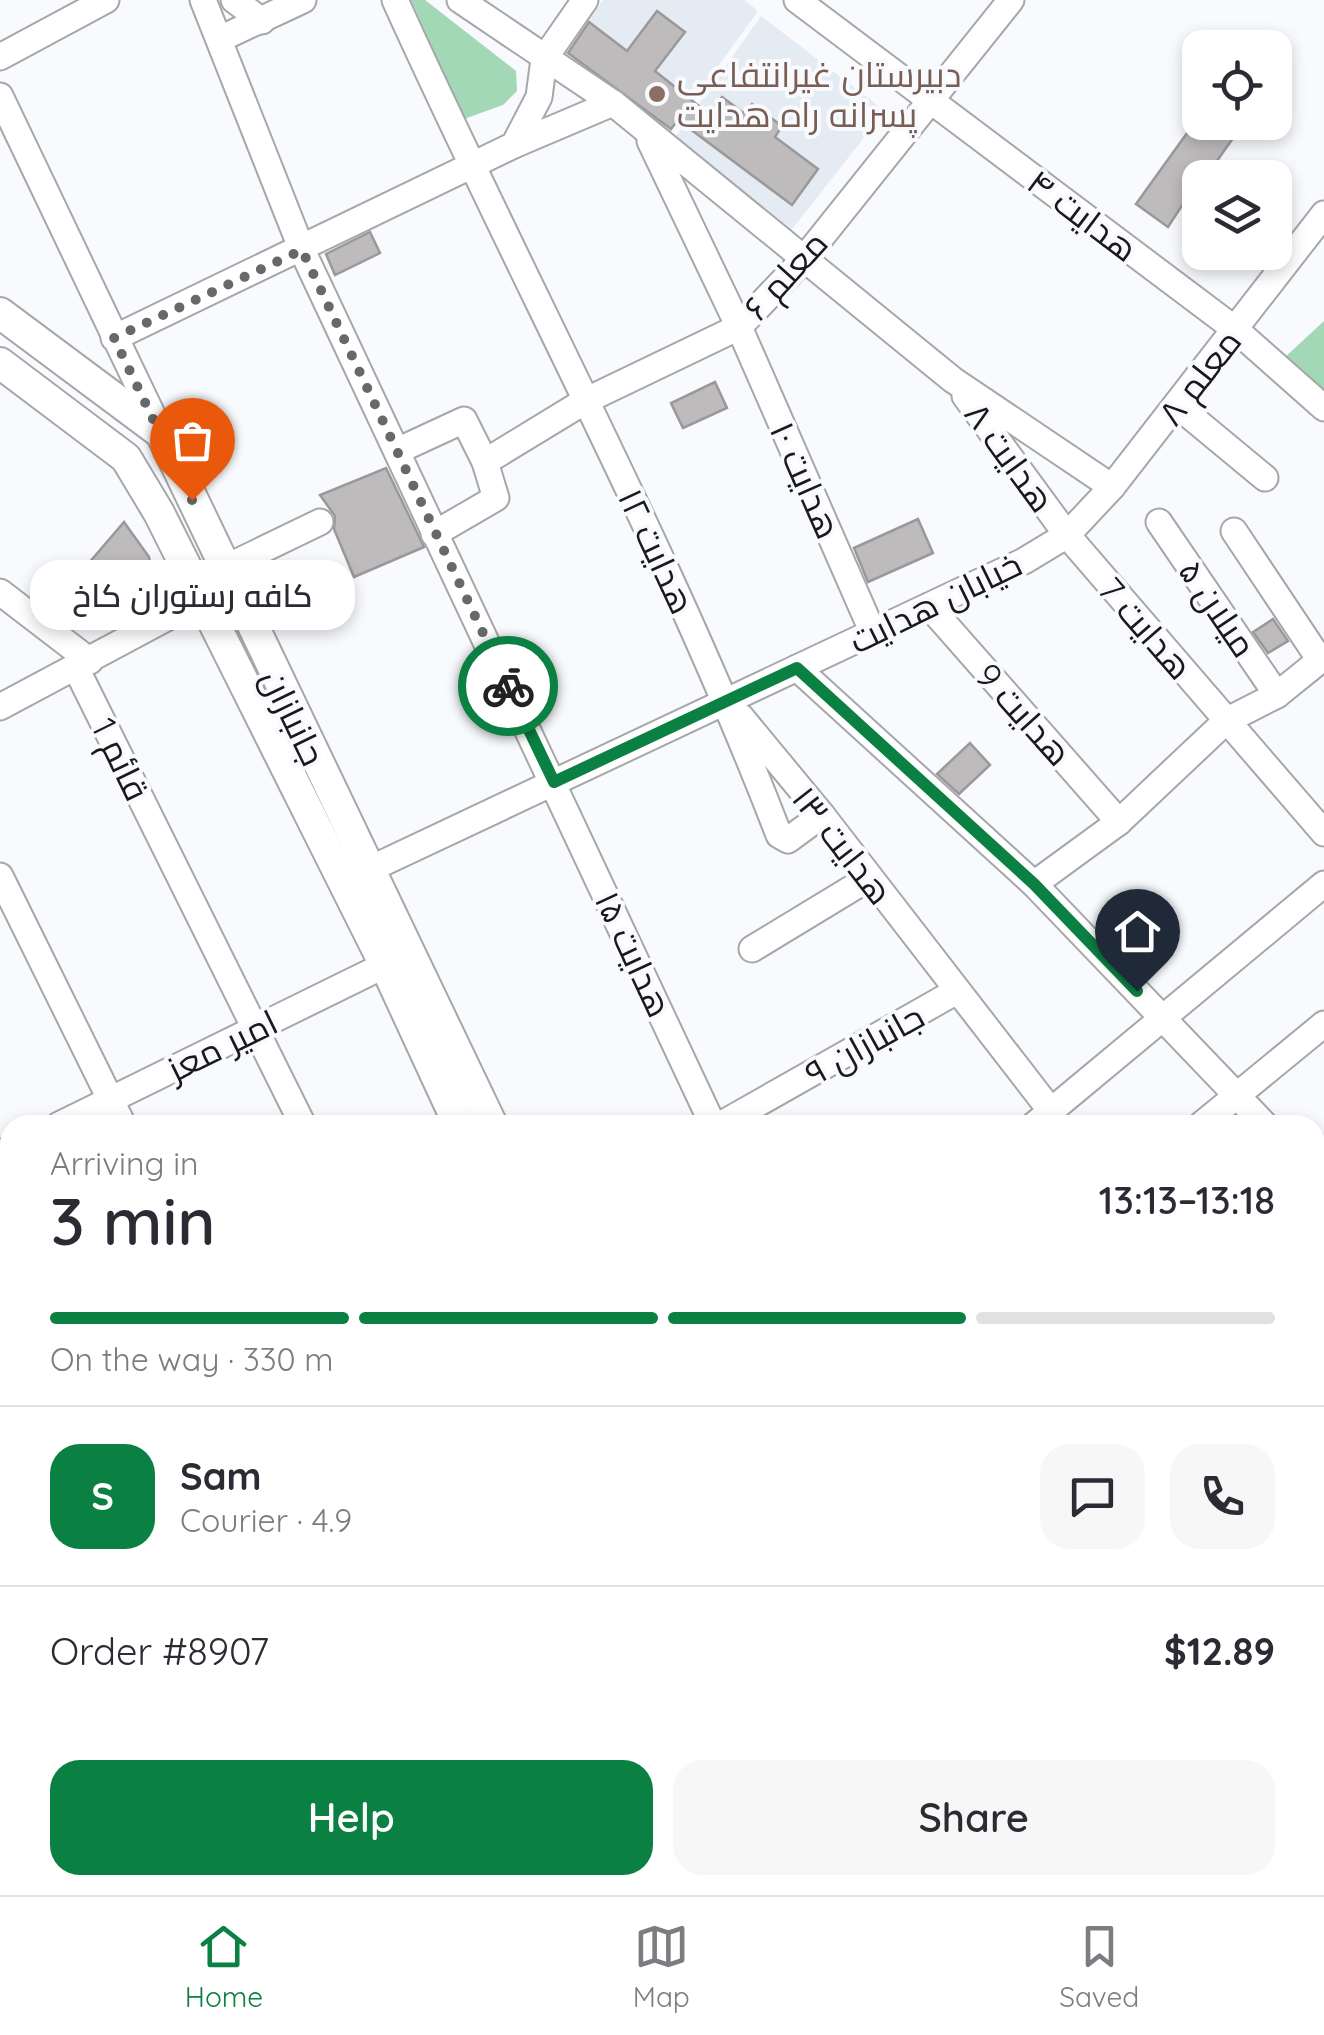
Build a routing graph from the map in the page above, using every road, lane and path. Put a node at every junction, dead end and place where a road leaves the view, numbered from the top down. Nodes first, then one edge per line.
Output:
1 (106, 0) edge
2 (204, 0) edge
3 (234, 0) edge
4 (303, 0) edge
5 (395, 0) edge
6 (460, 0) edge
7 (586, 0) edge
8 (797, 0) edge
9 (1011, 0) edge
10 (262, 21) junction
11 (222, 38) junction
12 (0, 57) edge
13 (544, 59) junction
14 (0, 96) edge
15 (931, 100) junction
16 (613, 103) junction
17 (647, 134) junction
18 (514, 145) junction
19 (470, 166) junction
20 (1324, 214) edge
21 (302, 250) junction
22 (803, 260) junction
23 (0, 314) edge
24 (739, 327) junction
25 (1236, 330) junction
26 (114, 338) junction
27 (0, 363) edge
28 (953, 380) junction
29 (586, 401) junction
30 (1178, 406) junction
31 (1324, 408) edge
32 (161, 432) junction
33 (397, 451) junction
34 (485, 462) junction
35 (1265, 478) dead end
36 (1112, 487) junction
37 (320, 522) dead end
38 (1159, 522) dead end
39 (1234, 531) dead end
40 (434, 534) junction
41 (1067, 535) junction
42 (223, 568) junction
43 (0, 592) edge
44 (202, 599) junction
45 (928, 606) junction
46 (873, 632) junction
47 (1322, 659) edge
48 (83, 665) junction
49 (797, 668) junction
50 (1276, 695) junction
51 (728, 702) junction
52 (0, 707) edge
53 (1226, 721) junction
54 (554, 782) junction
55 (822, 815) junction
56 (1120, 822) junction
57 (1324, 833) edge
58 (368, 870) junction
59 (0, 876) edge
60 (869, 878) junction
61 (1034, 884) junction
62 (1324, 884) edge
63 (752, 949) dead end
64 (385, 965) junction
65 (955, 992) junction
66 (1163, 1018) junction
67 (1324, 1024) edge
68 (256, 1029) junction
69 (1237, 1095) junction
70 (111, 1100) junction
71 (80, 1115) edge
72 (118, 1115) edge
73 (298, 1115) edge
74 (454, 1115) edge
75 (487, 1115) edge
76 (711, 1115) edge
77 (734, 1115) edge
78 (1040, 1115) edge
79 (1046, 1115) edge
80 (1212, 1115) edge
81 (1256, 1115) edge

1 - 12 street
2 - 11 street, هدایت ۱۵
3 - 10 street
4 - 10 street
5 - 19 street, هدایت ۱۲
6 - 13 street
7 - 13 street
8 - 15 street, هدایت ۴
9 - 15 street, معلم ۶
10 - 11 street
11 - 21 street, هدایت ۱۵
13 - 16 street
13 - 18 street
14 - 26 street
15 - 22 street, معلم ۶
15 - 25 street, هدایت ۴
16 - 17 street
16 - 18 street
17 - 22 street
17 - 24 street, هدایت ۱۰
18 - 19 street
19 - 21 street
19 - 29 street, هدایت ۱۲
20 - 25 street, معلم ۸
21 - 26 street
21 - 33 street, هدایت ۱۵
22 - 24 street, معلم ۶
22 - 28 street
23 - 32 main road, جانبازان
24 - 29 street, معلم ۶
24 - 46 street, هدایت ۱۰
25 - 30 street, معلم ۸
25 - 31 street, هدایت ۴
26 - 32 street
27 - 44 main road, جانبازان
28 - 36 street
28 - 41 street, هدایت ۸
29 - 34 street, معلم ۶
29 - 51 street, هدایت ۱۲
30 - 35 street
30 - 36 street, معلم ۸
32 - 42 main road, جانبازان
33 - 34 street
33 - 40 street, هدایت ۱۵
34 - 40 street
36 - 41 street, معلم ۸
37 - 42 street
38 - 50 street, میلان ۵
39 - 47 street
40 - 54 street, هدایت ۱۵
41 - 45 street, خیابان هدایت
41 - 53 street, هدایت 7
42 - 58 main road, جانبازان
43 - 48 street
44 - 48 street
44 - 64 main road, جانبازان
45 - 46 street, خیابان هدایت
45 - 56 street, هدایت 9
46 - 49 street, خیابان هدایت
47 - 50 street
48 - 52 street
48 - 68 street, قائم 1
49 - 51 street, خیابان هدایت
49 - 61 street
50 - 53 street
51 - 54 street, خیابان هدایت
51 - 55 street, هدایت ۱۳
51 - 55 street
53 - 56 street
53 - 57 street, هدایت 7
54 - 58 street, خیابان هدایت
54 - 76 street, هدایت ۱۵
55 - 60 street, هدایت ۱۳
56 - 61 street
58 - 75 main road, جانبازان
59 - 70 street
60 - 63 street
60 - 65 street, هدایت ۱۳
61 - 66 street
62 - 66 street
64 - 68 street, امیر معز
64 - 74 main road, جانبازان
65 - 77 street, جانبازان ۹
65 - 78 street, هدایت ۱۳
66 - 69 street
66 - 79 street
67 - 69 street
68 - 70 street, امیر معز
68 - 73 street, قائم 1
69 - 80 street
69 - 81 street
70 - 71 street, امیر معز
70 - 72 street

